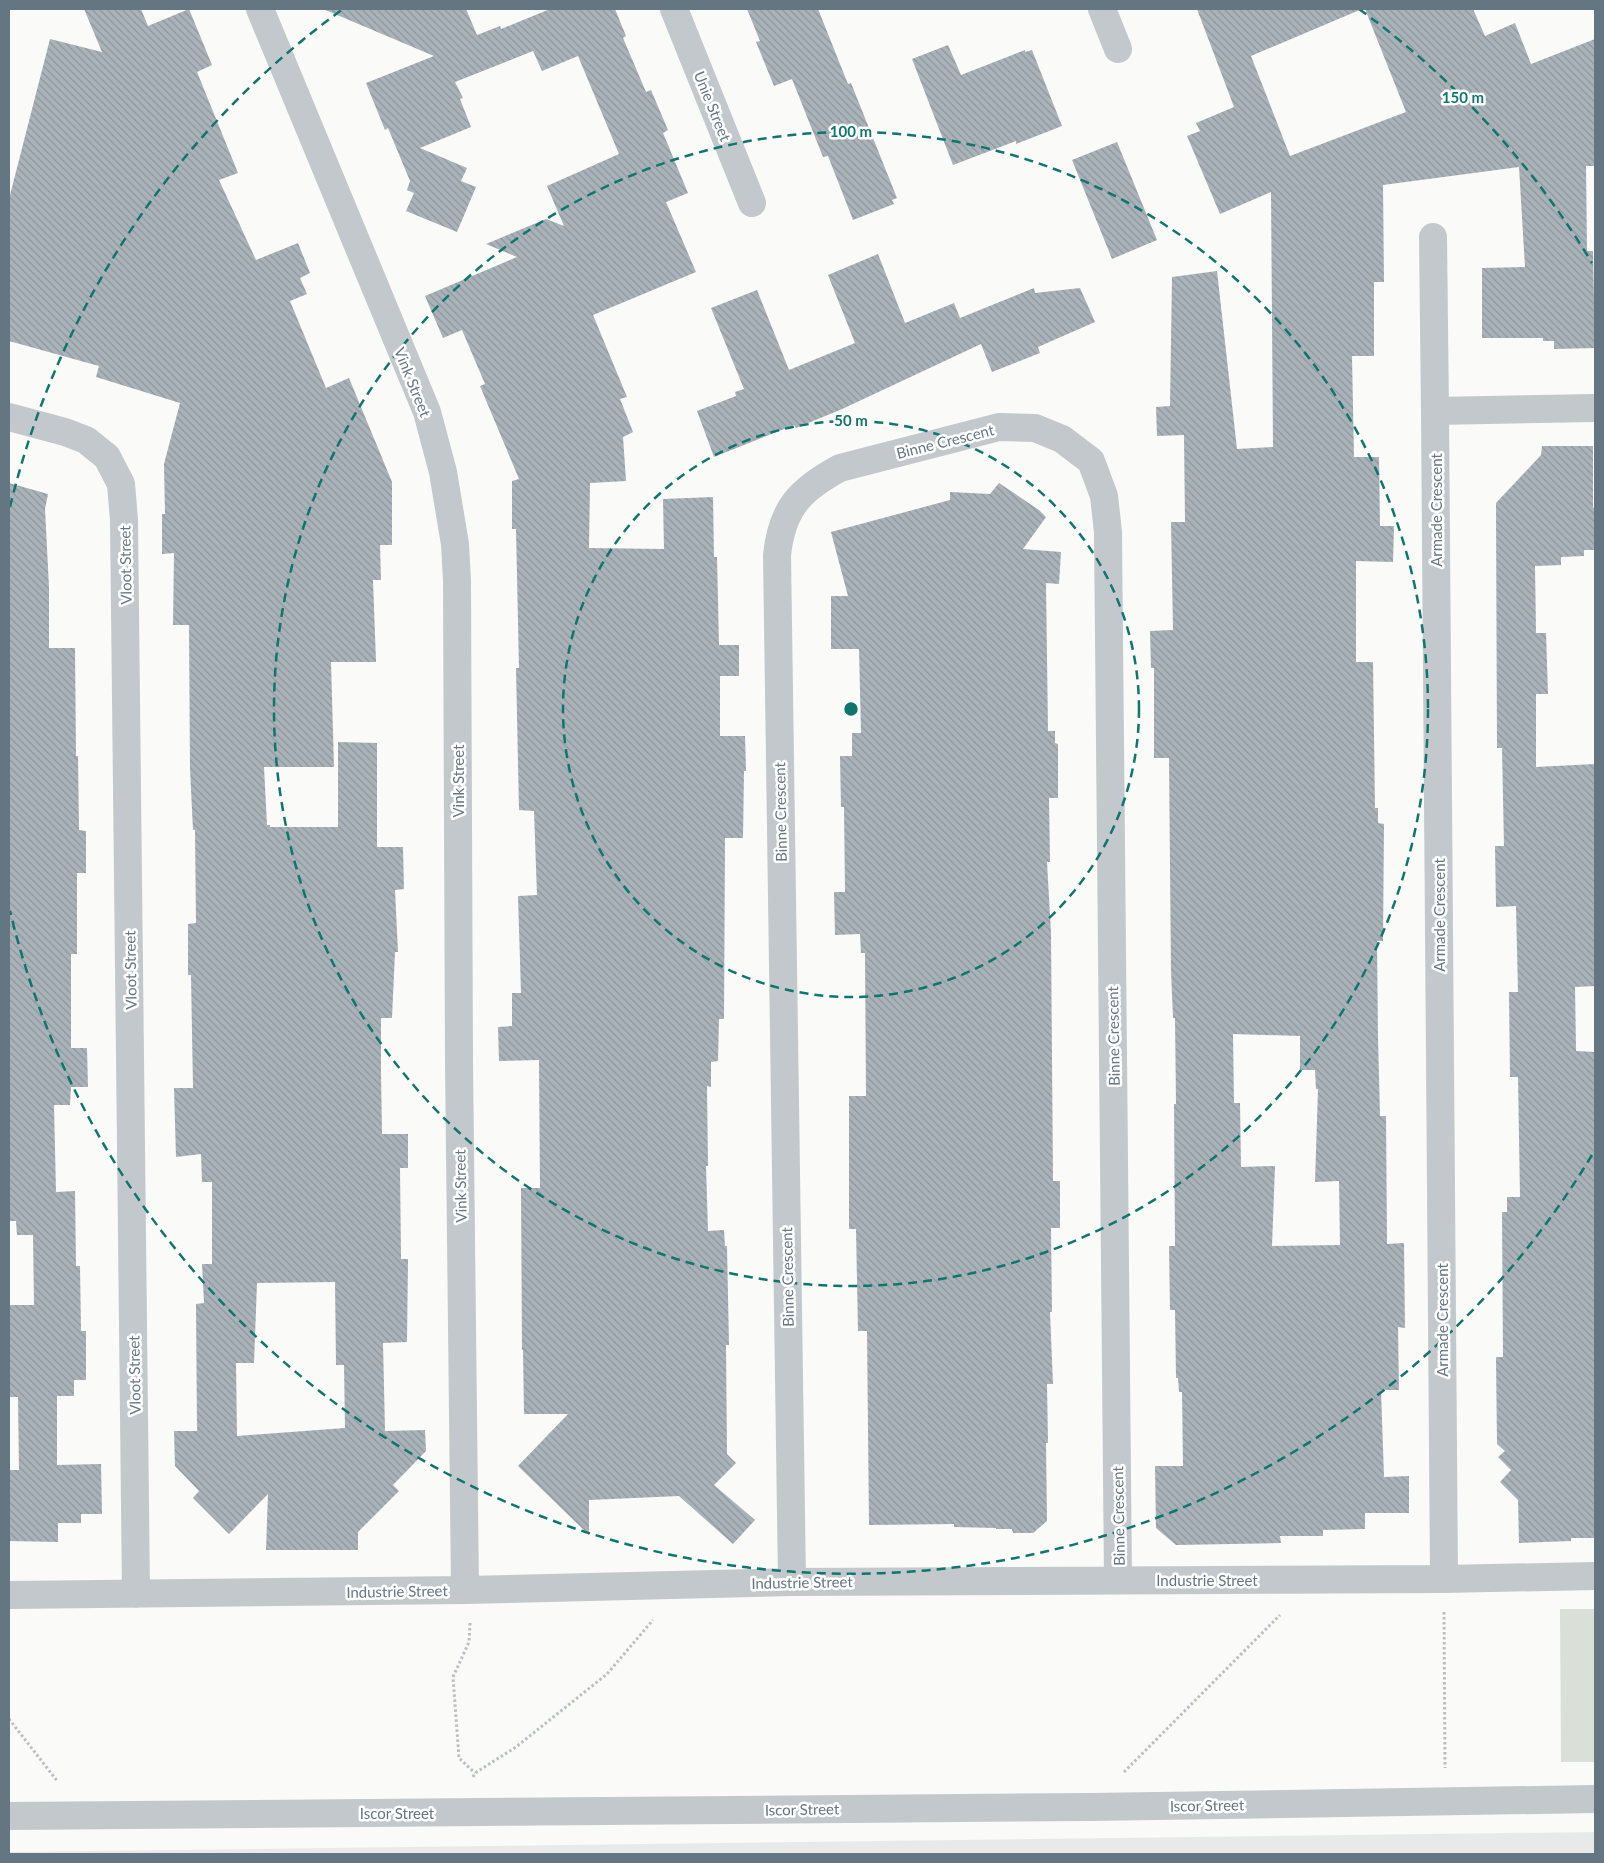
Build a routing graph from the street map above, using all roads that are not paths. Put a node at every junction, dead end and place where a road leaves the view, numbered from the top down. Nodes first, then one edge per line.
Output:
1 (260, 9) edge
2 (674, 9) edge
3 (1102, 9) edge
4 (1118, 49) dead end
5 (752, 203) dead end
6 (1433, 237) dead end
7 (1595, 408) edge
8 (1435, 412) junction
9 (9, 416) edge
10 (1595, 1576) edge
11 (1444, 1578) junction
12 (1118, 1580) junction
13 (792, 1582) junction
14 (464, 1590) junction
15 (136, 1594) junction
16 (9, 1595) edge
17 (1595, 1799) edge
18 (9, 1816) edge

1 - 14 street, Vink Street
2 - 5 street, Unie Street
3 - 4 street
6 - 8 street, Armade Crescent
7 - 8 street
8 - 11 street, Armade Crescent
9 - 15 street, Vloot Street
10 - 11 street, Industrie Street
11 - 12 street, Industrie Street
12 - 13 street, Industrie Street
12 - 13 street, Binne Crescent
13 - 14 street, Industrie Street
14 - 15 street, Industrie Street
15 - 16 street, Industrie Street
17 - 18 street, Iscor Street

